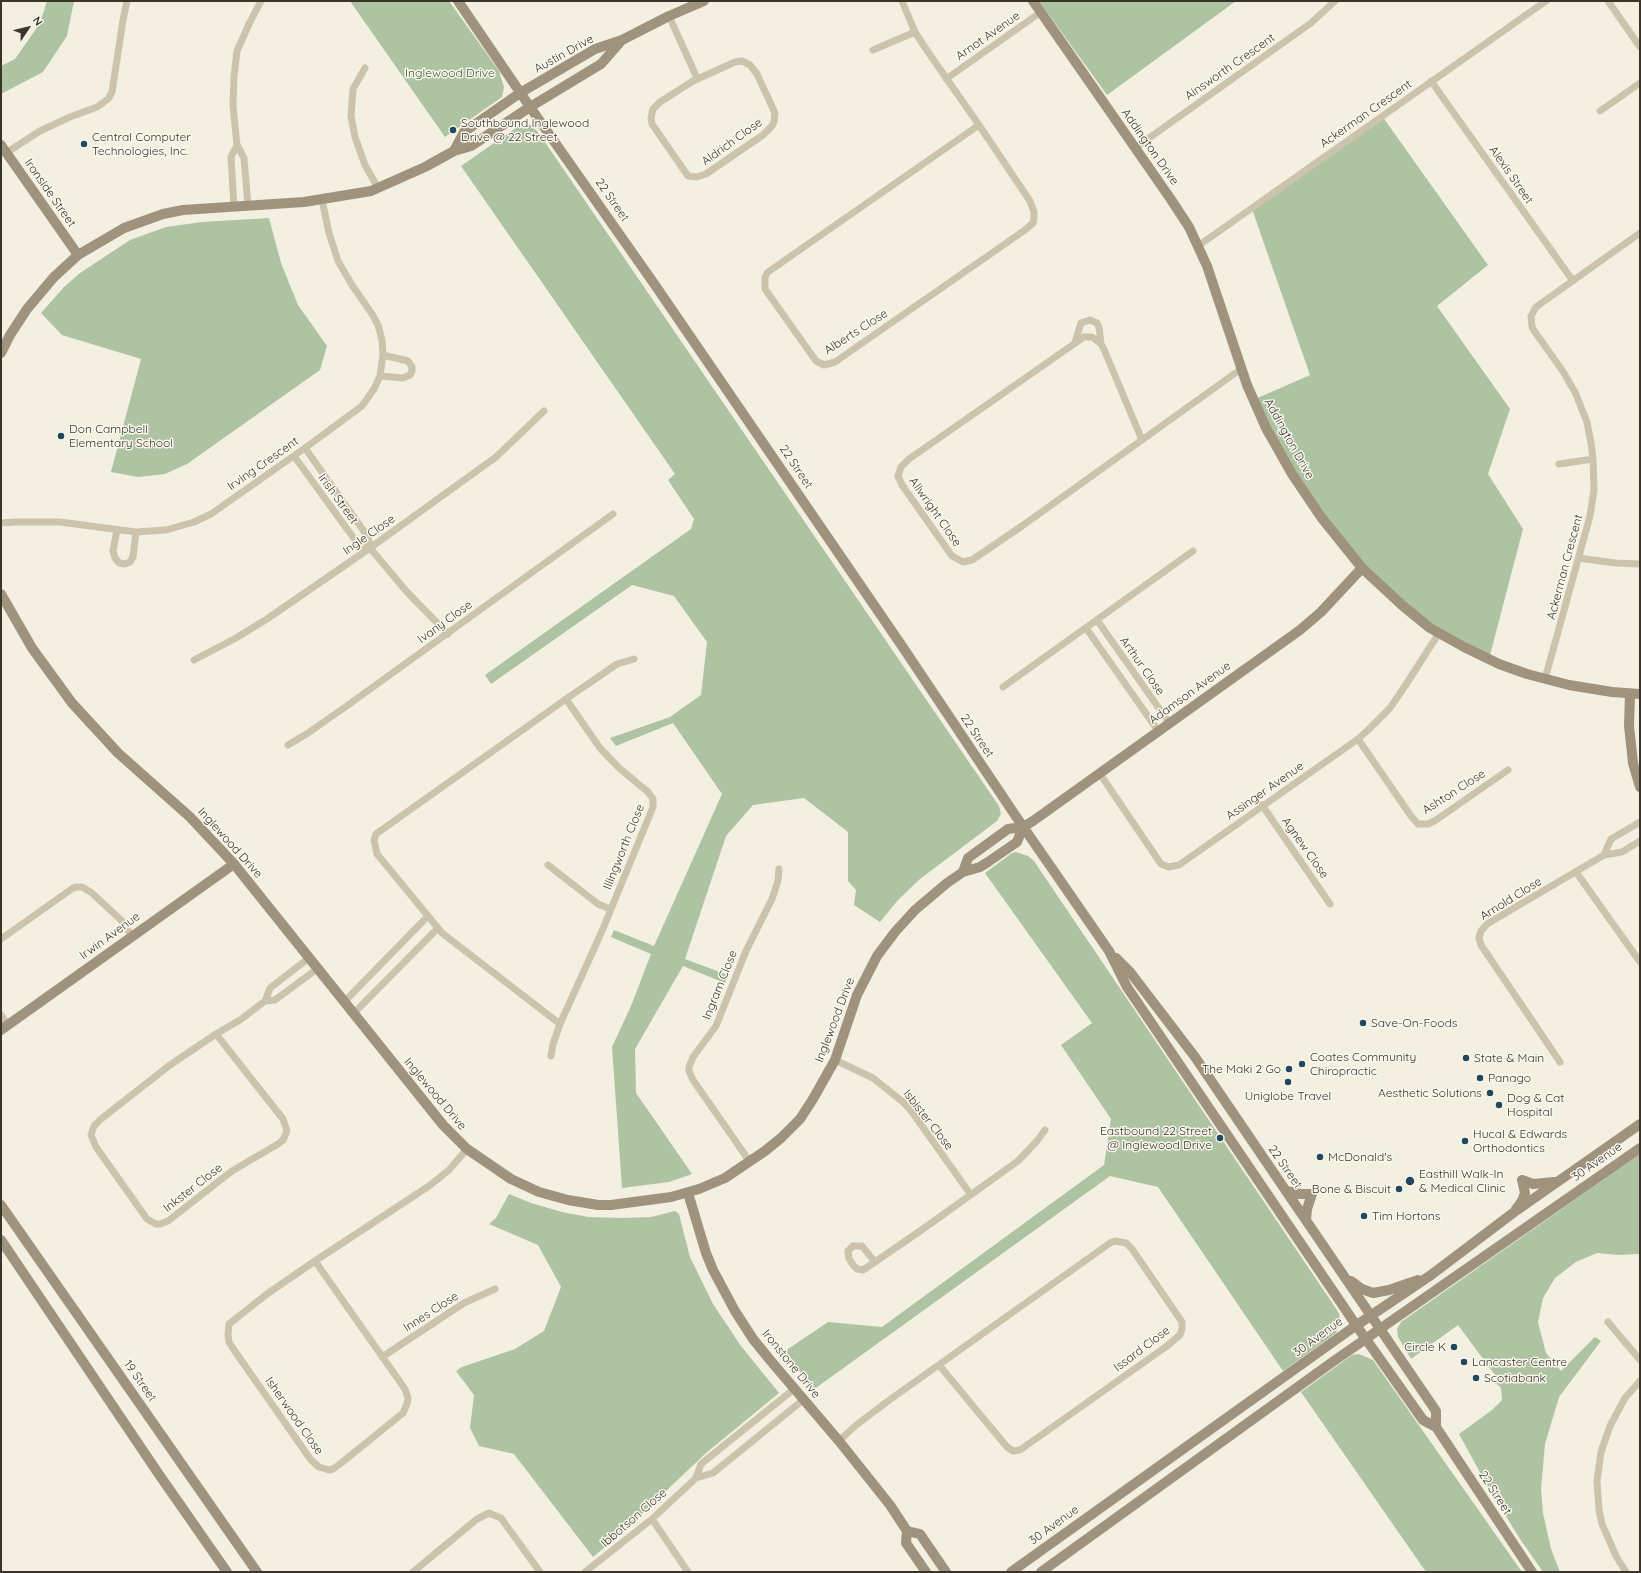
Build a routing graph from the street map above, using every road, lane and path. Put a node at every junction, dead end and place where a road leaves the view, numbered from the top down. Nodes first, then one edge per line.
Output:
1 (127, 1) edge
2 (261, 1) edge
3 (458, 1) edge
4 (704, 1) edge
5 (902, 1) edge
6 (1033, 1) edge
7 (1336, 1) edge
8 (1546, 1) edge
9 (1608, 1) edge
10 (1041, 12) junction
11 (669, 16) junction
12 (915, 32) junction
13 (622, 40) junction
14 (1640, 47) edge
15 (873, 50) dead end
16 (365, 68) dead end
17 (697, 78) junction
18 (946, 79) junction
19 (1431, 81) junction
20 (1640, 83) edge
21 (520, 93) junction
22 (530, 107) junction
23 (1600, 111) dead end
24 (978, 125) junction
25 (237, 145) junction
26 (1135, 148) junction
27 (4, 149) edge
28 (454, 151) junction
29 (378, 188) junction
30 (322, 200) junction
31 (248, 206) junction
32 (234, 207) junction
33 (1640, 234) edge
34 (1198, 246) junction
35 (78, 255) junction
36 (1573, 281) junction
37 (1075, 342) junction
38 (1101, 344) junction
39 (1, 353) edge
40 (383, 356) junction
41 (1242, 369) junction
42 (380, 376) junction
43 (544, 411) dead end
44 (1142, 440) junction
45 (305, 448) junction
46 (294, 456) junction
47 (1594, 459) junction
48 (1558, 464) dead end
49 (339, 497) junction
50 (328, 505) junction
51 (613, 514) dead end
52 (1, 523) edge
53 (117, 530) junction
54 (136, 532) junction
55 (370, 548) junction
56 (1193, 551) dead end
57 (1580, 558) junction
58 (1640, 564) edge
59 (1362, 568) junction
60 (2, 599) edge
61 (1097, 620) junction
62 (1086, 628) junction
63 (1439, 633) junction
64 (448, 634) junction
65 (634, 659) dead end
66 (194, 660) dead end
67 (1545, 679) junction
68 (1003, 687) dead end
69 (1635, 694) edge
70 (566, 699) junction
71 (1170, 724) junction
72 (1159, 732) junction
73 (1358, 739) junction
74 (288, 745) dead end
75 (1508, 770) dead end
76 (1100, 774) junction
77 (1640, 787) edge
78 (1262, 805) junction
79 (1640, 822) edge
80 (1023, 827) junction
81 (1640, 841) edge
82 (1604, 855) junction
83 (234, 864) junction
84 (548, 865) dead end
85 (779, 869) dead end
86 (963, 872) junction
87 (1576, 872) junction
88 (1330, 904) dead end
89 (610, 909) junction
90 (428, 916) junction
91 (438, 928) junction
92 (132, 936) junction
93 (1, 939) edge
94 (1109, 951) junction
95 (309, 958) junction
96 (1640, 962) edge
97 (318, 968) junction
98 (265, 1001) junction
99 (344, 1002) junction
100 (354, 1013) junction
101 (1, 1015) edge
102 (560, 1024) junction
103 (4, 1027) edge
104 (216, 1034) junction
105 (551, 1056) dead end
106 (835, 1060) junction
107 (1560, 1062) dead end
108 (1640, 1124) edge
109 (1045, 1130) dead end
110 (1640, 1148) edge
111 (467, 1149) junction
112 (750, 1162) junction
113 (1557, 1182) junction
114 (1286, 1191) junction
115 (688, 1193) junction
116 (970, 1195) junction
117 (1, 1205) edge
118 (1513, 1213) junction
119 (1306, 1220) junction
120 (1, 1240) edge
121 (315, 1261) junction
122 (876, 1262) dead end
123 (1341, 1272) junction
124 (1431, 1275) junction
125 (494, 1289) dead end
126 (1371, 1315) junction
127 (1608, 1322) dead end
128 (1356, 1325) junction
129 (1381, 1329) junction
130 (1366, 1339) junction
131 (382, 1357) junction
132 (1640, 1360) edge
133 (939, 1365) junction
134 (1640, 1380) edge
135 (794, 1389) junction
136 (803, 1400) junction
137 (1436, 1428) junction
138 (839, 1441) junction
139 (696, 1478) junction
140 (652, 1519) junction
141 (907, 1532) junction
142 (227, 1572) edge
143 (257, 1572) edge
144 (413, 1572) edge
145 (540, 1572) edge
146 (585, 1572) edge
147 (688, 1572) edge
148 (926, 1572) edge
149 (946, 1572) edge
150 (1011, 1572) edge
151 (1041, 1572) edge
152 (1532, 1572) edge
153 (1626, 1572) edge

1 - 27 street
2 - 25 street
3 - 21 street, 22 Street
4 - 11 street, Austin Drive
5 - 12 street, Alberts Close
6 - 10 street, Addington Drive
7 - 26 street, Ainsworth Crescent
8 - 19 street, Ackerman Crescent
9 - 14 street
10 - 18 street, Arnot Avenue
10 - 26 street, Addington Drive
11 - 13 street, Austin Drive
11 - 17 street
12 - 15 street
12 - 18 street, Alberts Close
13 - 21 street, Austin Drive
13 - 22 street, Austin Drive
16 - 29 street
17 - 17 street, Aldrich Close
18 - 24 street, Alberts Close
19 - 34 street, Ackerman Crescent
19 - 36 street, Alexis Street
20 - 23 street
21 - 22 street, 22 Street
21 - 28 street
22 - 28 street
22 - 80 street, 22 Street
24 - 24 street, Alberts Close
25 - 31 street
25 - 32 street
26 - 34 street, Addington Drive
27 - 35 street, Ironside Street
28 - 29 street
29 - 30 street
30 - 31 street
30 - 40 street, Irving Crescent
31 - 32 street
32 - 35 street
33 - 36 street, Ackerman Crescent
34 - 41 street, Addington Drive
35 - 39 street
36 - 47 street, Ackerman Crescent
37 - 38 street, Allwright Close
37 - 38 street
37 - 44 street, Allwright Close
38 - 44 street
40 - 42 street, Irving Crescent
40 - 42 street
41 - 44 street, Allwright Close
41 - 59 street, Addington Drive
42 - 45 street, Irving Crescent
43 - 55 street, Ingle Close
45 - 46 street, Irving Crescent
45 - 49 street, Irish Street
46 - 50 street, Irish Street
46 - 54 street, Irving Crescent
47 - 48 street
47 - 57 street, Ackerman Crescent
49 - 50 street
49 - 55 street, Irish Street
50 - 55 street, Irish Street
51 - 64 street, Ivany Close
52 - 53 street, Irving Crescent
53 - 54 street, Irving Crescent
53 - 54 street
55 - 64 street, Irish Street
55 - 66 street, Ingle Close
56 - 61 street
57 - 58 street
57 - 67 street, Ackerman Crescent
59 - 63 street, Addington Drive
59 - 71 street, Adamson Avenue
60 - 83 street, Inglewood Drive
61 - 62 street
61 - 71 street, Arthur Close
62 - 68 street
62 - 72 street, Arthur Close
63 - 67 street, Addington Drive
63 - 73 street, Assinger Avenue
64 - 74 street, Ivany Close
65 - 70 street
67 - 69 street, Addington Drive
69 - 77 street
70 - 89 street, Illingworth Close
70 - 90 street
71 - 72 street, Adamson Avenue
72 - 76 street, Adamson Avenue
73 - 75 street, Ashton Close
73 - 78 street, Assinger Avenue
76 - 78 street, Assinger Avenue
76 - 80 street, Adamson Avenue
78 - 88 street, Agnew Close
79 - 82 street
80 - 86 street, Inglewood Drive
80 - 86 street, Inglewood Drive
80 - 94 street, 22 Street
81 - 82 street, Arnold Close
82 - 87 street, Arnold Close
83 - 92 street, Irwin Avenue
83 - 95 street, Inglewood Drive
84 - 89 street
85 - 112 street, Ingram Close
86 - 106 street, Inglewood Drive
87 - 96 street
87 - 107 street, Arnold Close
89 - 102 street, Illingworth Close
90 - 91 street
90 - 99 street
91 - 100 street
91 - 102 street
92 - 93 street
92 - 103 street, Irwin Avenue
94 - 114 street, 22 Street
94 - 128 street, 22 Street
95 - 97 street, Inglewood Drive
95 - 98 street, Inkster Close
97 - 98 street, Inkster Close
97 - 99 street, Inglewood Drive
98 - 104 street, Inkster Close
99 - 100 street, Inglewood Drive
100 - 111 street, Inglewood Drive
101 - 103 street
102 - 105 street, Illingworth Close
104 - 104 street, Inkster Close
106 - 112 street, Inglewood Drive
106 - 116 street, Isbister Close
108 - 113 street, 30 Avenue
109 - 116 street
110 - 129 street, 30 Avenue
111 - 115 street, Inglewood Drive
111 - 121 street, Isherwood Close
112 - 115 street, Inglewood Drive
113 - 118 street, 30 Avenue
113 - 118 street
114 - 119 street, 22 Street
114 - 119 street
115 - 135 street, Ironstone Drive
116 - 122 street
117 - 143 street, 19 Street
118 - 124 street, 30 Avenue
119 - 123 street, 22 Street
120 - 142 street
121 - 131 street, Isherwood Close
121 - 131 street, Isherwood Close
123 - 124 street
123 - 126 street, 22 Street
124 - 126 street, 30 Avenue
125 - 131 street, Innes Close
126 - 128 street, 30 Avenue
126 - 129 street, 22 Street
127 - 132 street
128 - 130 street, 22 Street
128 - 150 street, 30 Avenue
129 - 130 street, 30 Avenue
129 - 137 street, 22 Street
130 - 137 street, 22 Street
130 - 151 street, 30 Avenue
133 - 133 street, Issard Close
133 - 138 street, Issard Close
134 - 153 street
135 - 136 street, Ironstone Drive
135 - 139 street, Ibbotson Close
136 - 138 street, Ironstone Drive
136 - 139 street, Ibbotson Close
137 - 152 street, 22 Street
138 - 141 street, Ironstone Drive
139 - 140 street, Ibbotson Close
140 - 146 street, Ibbotson Close
140 - 147 street
141 - 148 street, Ironstone Drive
141 - 149 street
144 - 145 street

